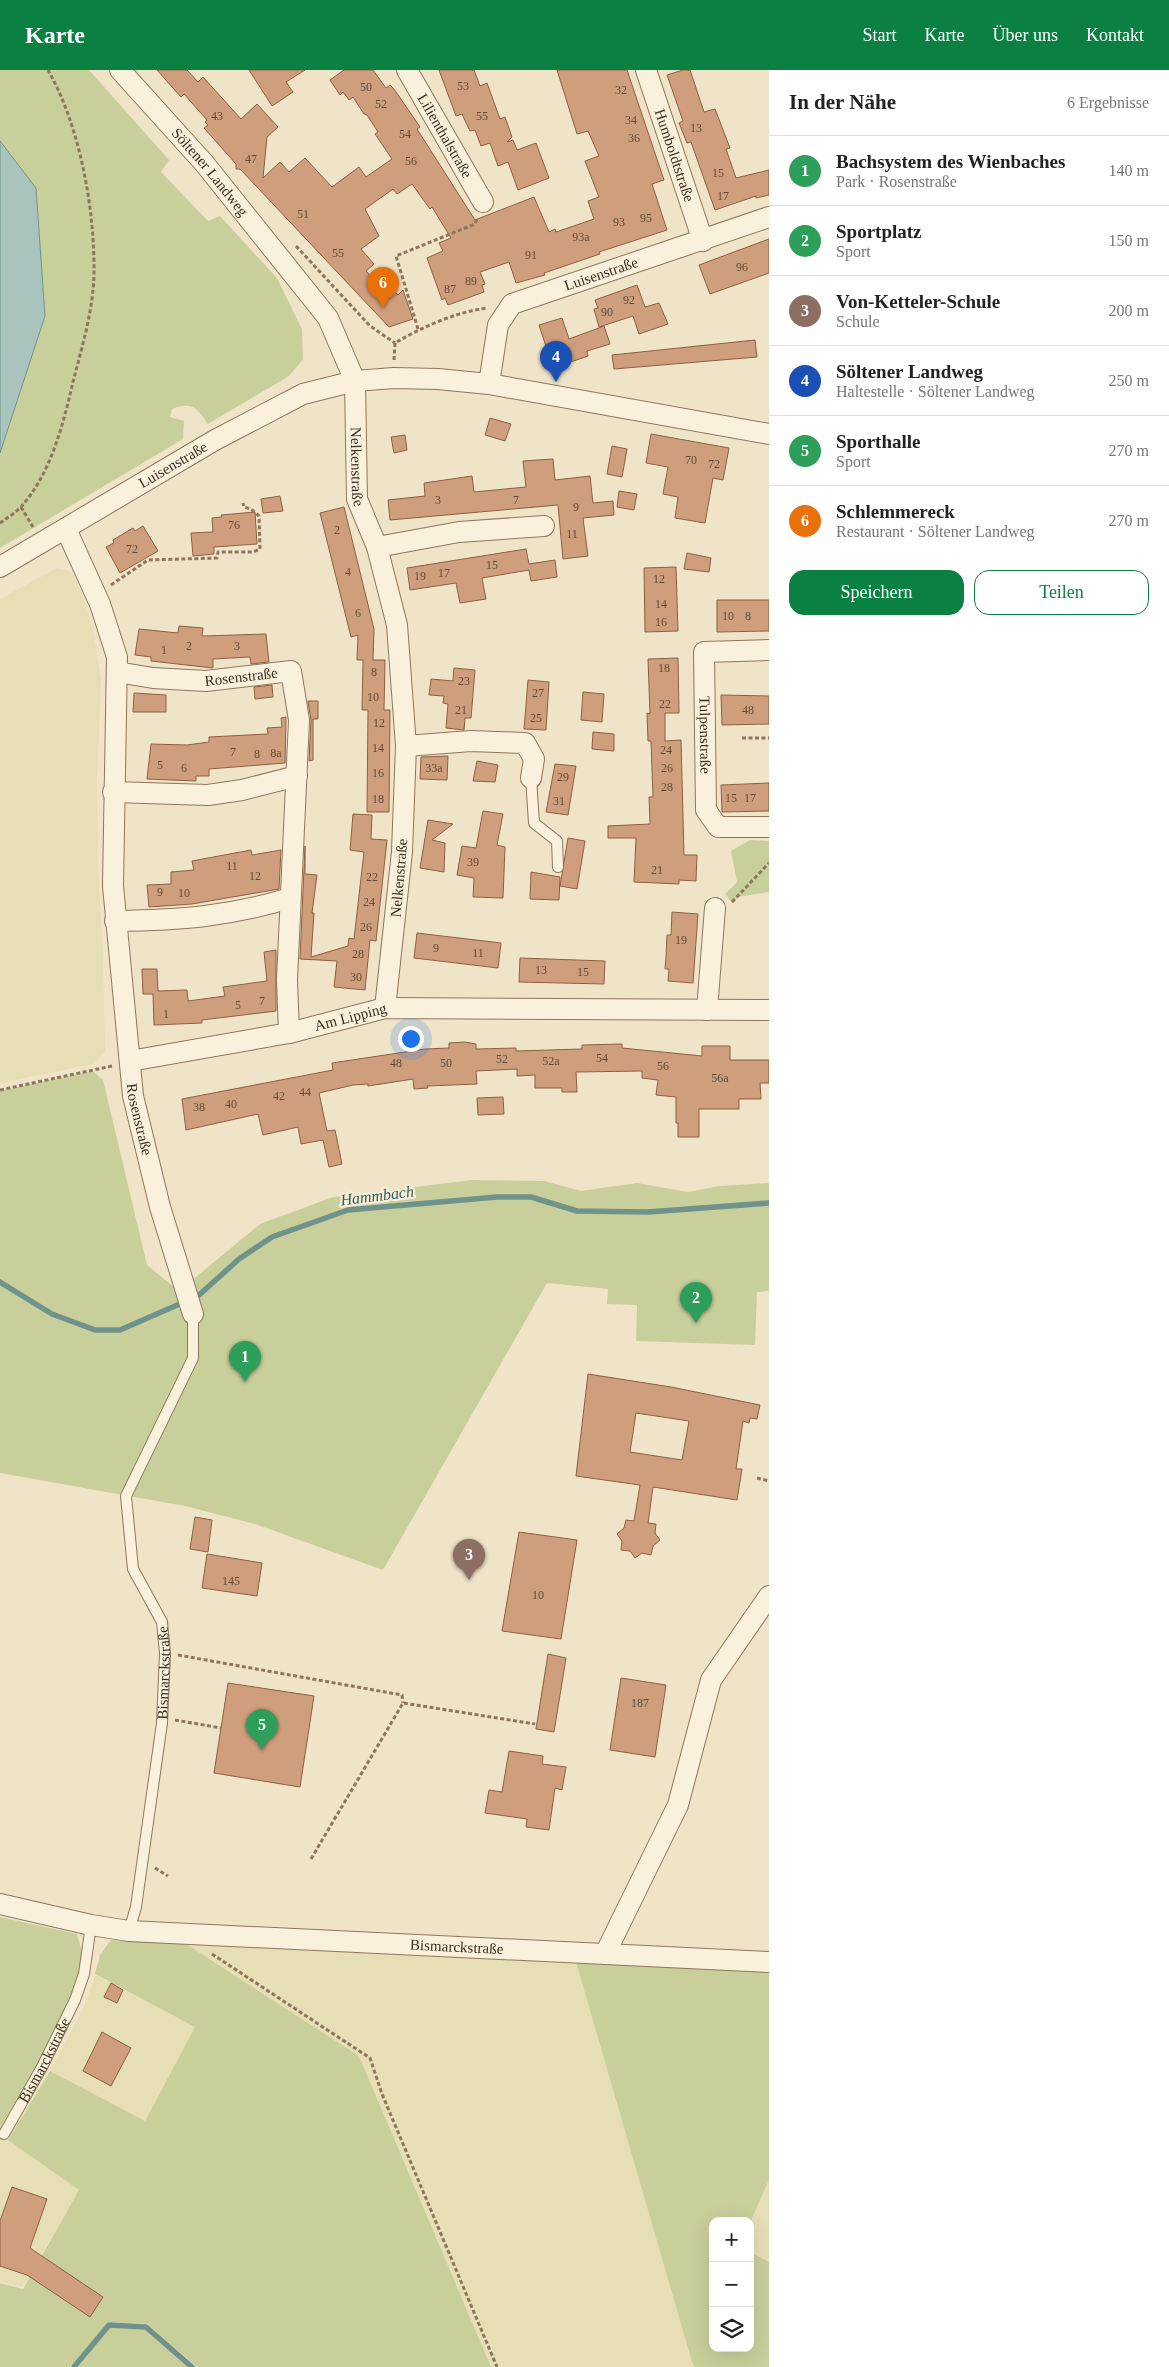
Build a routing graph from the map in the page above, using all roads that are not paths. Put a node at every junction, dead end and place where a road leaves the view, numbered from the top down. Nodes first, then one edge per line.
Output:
1 (120, 70) edge
2 (407, 70) edge
3 (646, 70) edge
4 (483, 202) road end
5 (769, 217) edge
6 (703, 241) junction
7 (355, 381) junction
8 (489, 384) junction
9 (769, 434) edge
10 (544, 526) dead end
11 (66, 529) junction
12 (378, 547) junction
13 (0, 567) edge
14 (769, 650) edge
15 (117, 672) junction
16 (406, 746) junction
17 (297, 776) junction
18 (531, 778) joint
19 (113, 792) junction
20 (769, 827) edge
21 (558, 867) dead end
22 (290, 898) junction
23 (715, 914) road end
24 (115, 920) junction
25 (384, 1008) junction
26 (707, 1010) junction
27 (769, 1010) edge
28 (289, 1033) junction
29 (130, 1061) junction
30 (193, 1314) joint
31 (769, 1596) edge
32 (0, 1904) edge
33 (91, 1925) junction
34 (129, 1931) junction
35 (605, 1954) junction
36 (769, 1962) edge
37 (4, 2134) dead end

1 - 7 street, Söltener Landweg
2 - 4 street, Lilienthalstraße
3 - 6 street, Humboldtstraße
5 - 6 street, Luisenstraße
6 - 8 street, Luisenstraße
7 - 8 street
7 - 11 street, Luisenstraße
7 - 12 street, Nelkenstraße
8 - 9 street
10 - 12 street
11 - 13 street, Luisenstraße
11 - 15 street, Rosenstraße
12 - 16 street, Nelkenstraße
14 - 20 street, Tulpenstraße
15 - 17 street, Rosenstraße
15 - 19 street, Rosenstraße
16 - 18 street
16 - 25 street, Nelkenstraße
17 - 19 street
17 - 22 street, Rosenstraße
18 - 21 lane
19 - 24 street, Rosenstraße
22 - 24 street
22 - 28 street, Rosenstraße
23 - 26 street
24 - 29 street, Rosenstraße
25 - 26 street, Am Lipping
25 - 28 street, Am Lipping
26 - 27 street, Am Lipping
28 - 29 street, Am Lipping
29 - 30 street, Rosenstraße
30 - 34 lane, Bismarckstraße
31 - 35 street
32 - 33 street, Bismarckstraße
33 - 34 street, Bismarckstraße
33 - 37 lane, Bismarckstraße
34 - 35 street, Bismarckstraße
35 - 36 street, Bismarckstraße

